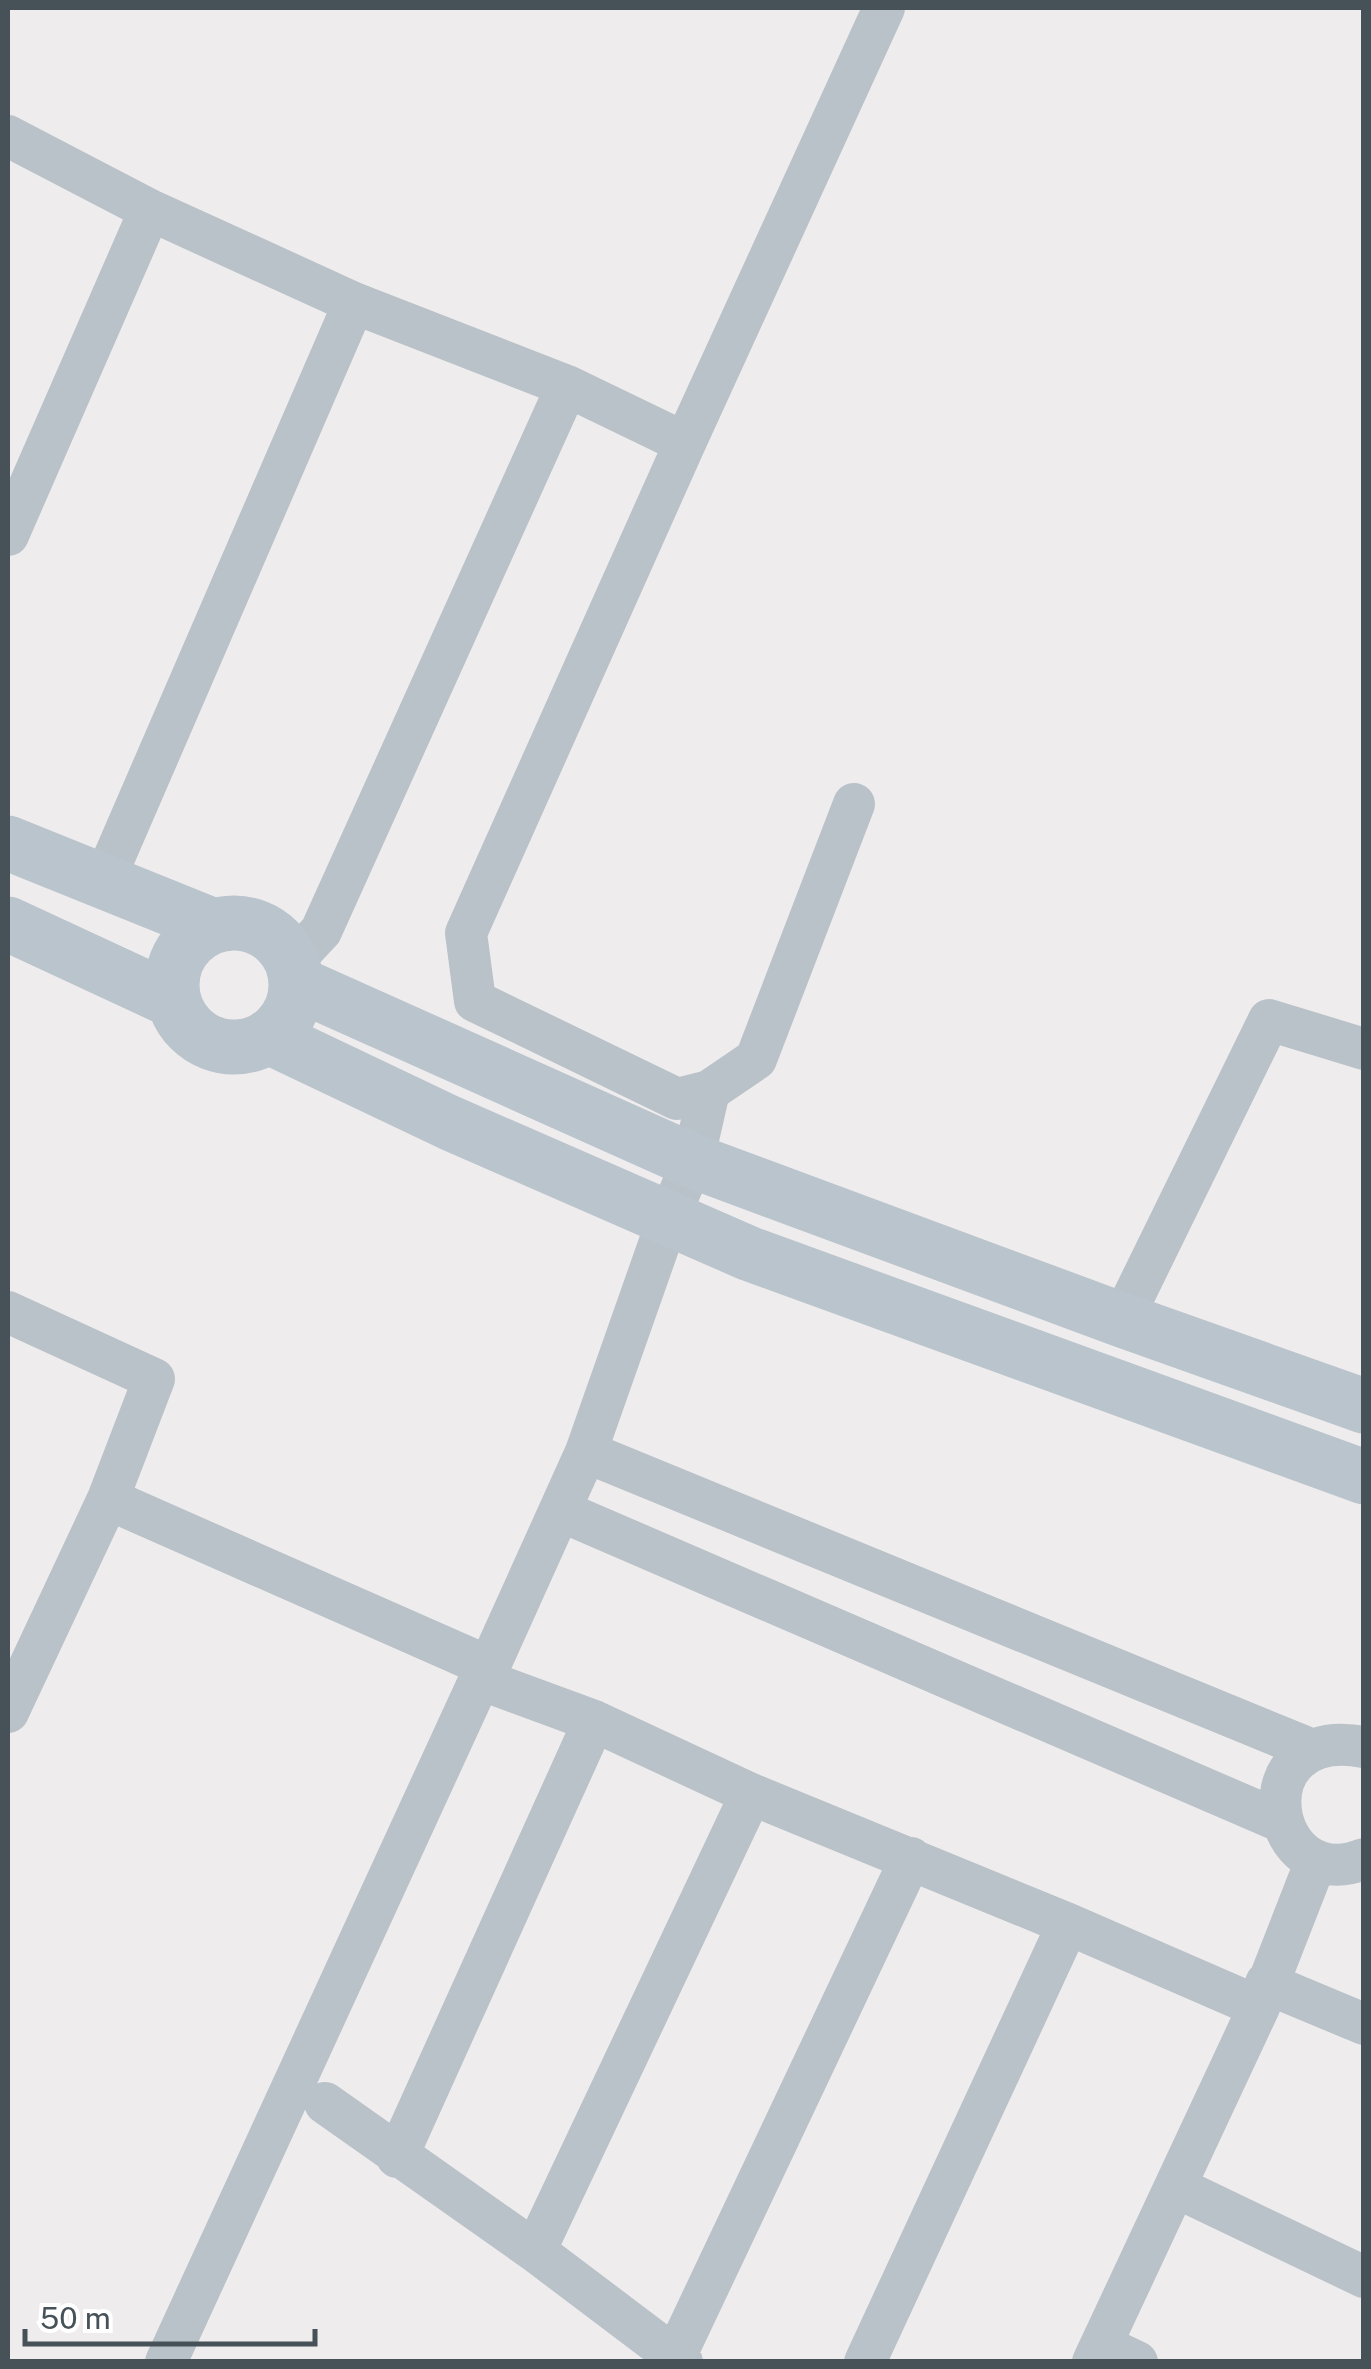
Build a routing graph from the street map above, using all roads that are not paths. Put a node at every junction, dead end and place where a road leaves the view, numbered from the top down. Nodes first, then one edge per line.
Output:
1 (884, 8) edge
2 (8, 136) edge
3 (150, 210) junction
4 (354, 303) junction
5 (567, 386) junction
6 (685, 442) junction
7 (8, 535) edge
8 (854, 804) dead end
9 (8, 843) edge
10 (104, 884) junction
11 (8, 924) edge
12 (214, 926) junction
13 (294, 972) junction
14 (174, 1001) junction
15 (269, 1037) junction
16 (1364, 1049) edge
17 (709, 1091) junction
18 (693, 1161) junction
19 (668, 1219) junction
20 (8, 1312) edge
21 (1122, 1320) junction
22 (1364, 1406) edge
23 (586, 1452) junction
24 (1364, 1476) edge
25 (108, 1499) junction
26 (560, 1511) junction
27 (484, 1673) junction
28 (8, 1712) edge
29 (594, 1721) junction
30 (1364, 1747) edge
31 (1310, 1749) junction
32 (751, 1794) junction
33 (1280, 1820) junction
34 (911, 1858) junction
35 (1364, 1859) edge
36 (1316, 1861) junction
37 (1068, 1924) junction
38 (1263, 1995) junction
39 (1364, 2024) edge
40 (325, 2103) dead end
41 (397, 2157) junction
42 (1176, 2187) junction
43 (535, 2251) junction
44 (1364, 2277) edge
45 (1110, 2356) edge
46 (678, 2359) edge
47 (166, 2362) edge
48 (865, 2362) edge

1 - 6 street
2 - 3 street
3 - 4 street
3 - 7 street
4 - 5 street
4 - 10 street
5 - 6 street
5 - 13 street
6 - 17 street
8 - 17 street
9 - 10 main road
10 - 12 main road
11 - 14 main road
12 - 13 main road
12 - 14 main road
13 - 15 main road
13 - 18 main road
14 - 15 main road
15 - 19 main road
16 - 21 street
17 - 18 street
18 - 19 street
18 - 21 main road
19 - 23 street
19 - 24 main road
20 - 25 street
21 - 22 main road
23 - 26 street
23 - 31 street
25 - 27 street
25 - 28 street
26 - 27 street
26 - 33 street
27 - 29 street
27 - 47 street
29 - 32 street
29 - 41 street
30 - 31 street
31 - 33 street
32 - 34 street
32 - 43 street
33 - 36 street
34 - 37 street
34 - 46 street
35 - 36 street
36 - 38 street
37 - 38 street
37 - 48 street
38 - 39 street
38 - 42 street
40 - 41 street
41 - 43 street
42 - 44 street
42 - 45 street
43 - 46 street

